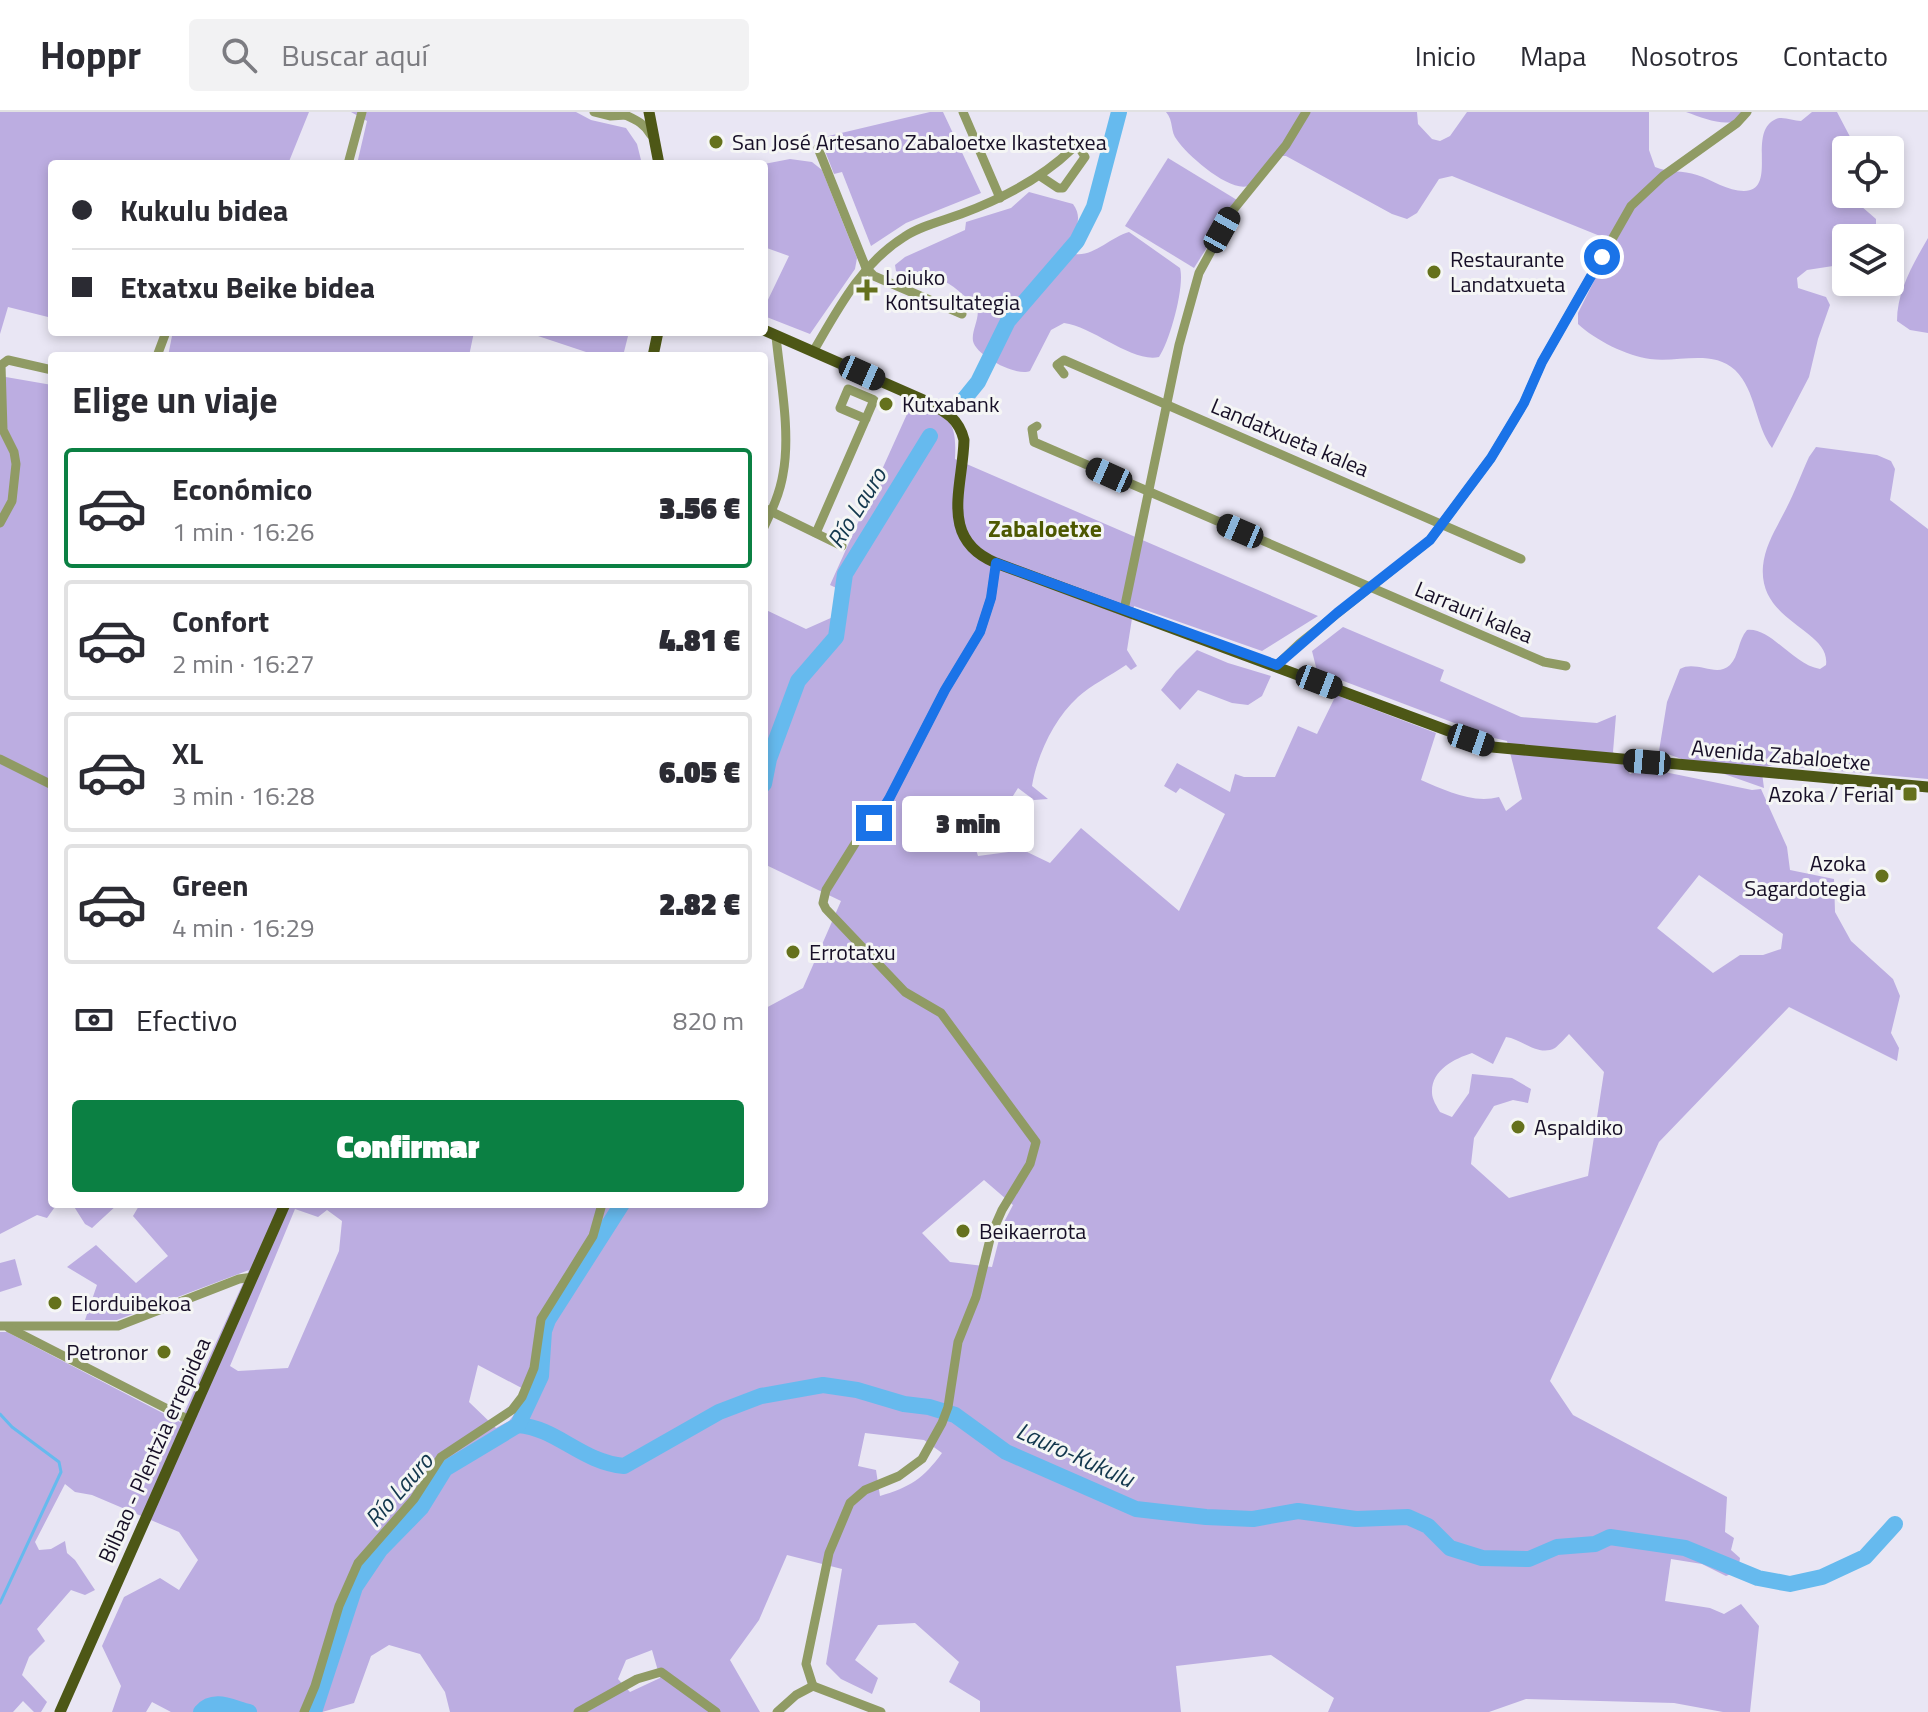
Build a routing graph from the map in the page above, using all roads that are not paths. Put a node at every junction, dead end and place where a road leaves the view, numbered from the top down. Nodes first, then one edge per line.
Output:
1 (362, 112) edge
2 (594, 112) edge
3 (649, 112) edge
4 (963, 112) edge
5 (1306, 112) edge
6 (1747, 112) edge
7 (626, 113) edge
8 (656, 145) junction
9 (818, 148) dead end
10 (349, 160) edge
11 (658, 160) edge
12 (1040, 176) junction
13 (1000, 198) junction
14 (866, 268) junction
15 (962, 314) dead end
16 (768, 332) edge
17 (776, 336) junction
18 (813, 352) junction
19 (48, 369) edge
20 (1064, 374) dead end
21 (1168, 403) junction
22 (866, 419) dead end
23 (1037, 426) dead end
24 (1149, 493) junction
25 (768, 509) edge
26 (0, 523) edge
27 (1444, 523) junction
28 (816, 533) junction
29 (842, 546) dead end
30 (1521, 559) dead end
31 (996, 563) junction
32 (1370, 587) junction
33 (1124, 610) junction
34 (1277, 665) junction
35 (1566, 666) dead end
36 (0, 759) edge
37 (48, 783) edge
38 (1928, 787) edge
39 (283, 1208) edge
40 (601, 1208) edge
41 (253, 1277) junction
42 (3, 1326) edge
43 (189, 1420) junction
44 (813, 1686) junction
45 (305, 1709) edge
46 (60, 1712) edge
47 (578, 1712) edge
48 (716, 1712) edge
49 (777, 1712) edge
50 (881, 1712) edge

1 - 10 street
2 - 7 street
3 - 8 main road
4 - 13 street
5 - 21 street
6 - 27 street
7 - 8 street
8 - 11 main road
9 - 14 street
12 - 12 street
12 - 13 street
13 - 14 street
14 - 15 street
14 - 18 street
16 - 17 main road
17 - 18 main road
17 - 25 street
18 - 31 main road, Avenida Zabaloetxe
19 - 26 street
20 - 21 street, Landatxueta kalea
21 - 24 street
21 - 27 street, Landatxueta kalea
22 - 28 street
23 - 24 street, Larrauri kalea
24 - 32 street, Larrauri kalea
24 - 33 street
25 - 28 street
27 - 30 street, Landatxueta kalea
27 - 32 street
28 - 29 street
31 - 33 main road, Avenida Zabaloetxe
31 - 44 street
32 - 34 street
32 - 35 street, Larrauri kalea
33 - 34 main road, Avenida Zabaloetxe
34 - 38 main road, Avenida Zabaloetxe
36 - 37 street
39 - 41 main road, Bilbao - Plentzia errepidea
40 - 45 street
41 - 42 street
41 - 43 main road, Bilbao - Plentzia errepidea
42 - 43 street
43 - 46 main road, Bilbao - Plentzia errepidea
44 - 49 street
44 - 50 street
47 - 48 street

